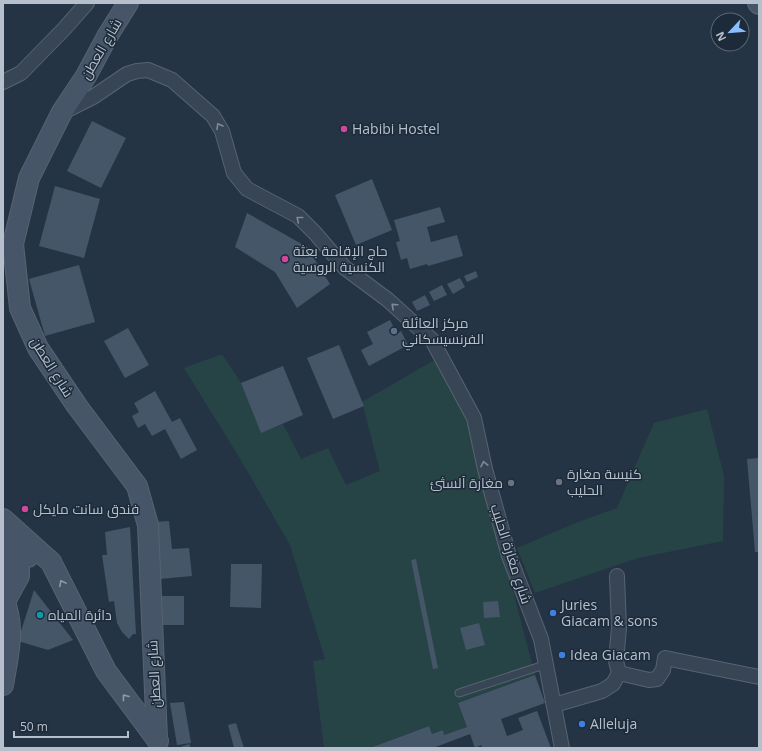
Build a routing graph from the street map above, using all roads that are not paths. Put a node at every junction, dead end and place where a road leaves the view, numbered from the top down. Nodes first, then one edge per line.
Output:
1 (87, 3) edge
2 (128, 3) edge
3 (3, 82) edge
4 (62, 112) junction
5 (3, 520) edge
6 (51, 562) junction
7 (10, 564) edge
8 (617, 576) dead end
9 (4, 602) edge
10 (547, 664) junction
11 (619, 673) junction
12 (759, 677) edge
13 (3, 685) edge
14 (459, 693) dead end
15 (554, 705) junction
16 (160, 744) edge
17 (562, 748) edge

1 - 3 street
2 - 4 street, شارع العطن
10 -> 4 street, شارع مغارة الحليب
4 - 16 street, شارع العطن
5 - 6 street
5 - 7 street
6 - 7 street
16 -> 6 street
7 - 9 street
8 - 11 street
9 - 13 street
10 - 14 lane
10 - 15 street, شارع مغارة الحليب
11 - 12 street
11 - 15 street
15 - 17 street, شارع مغارة الحليب

